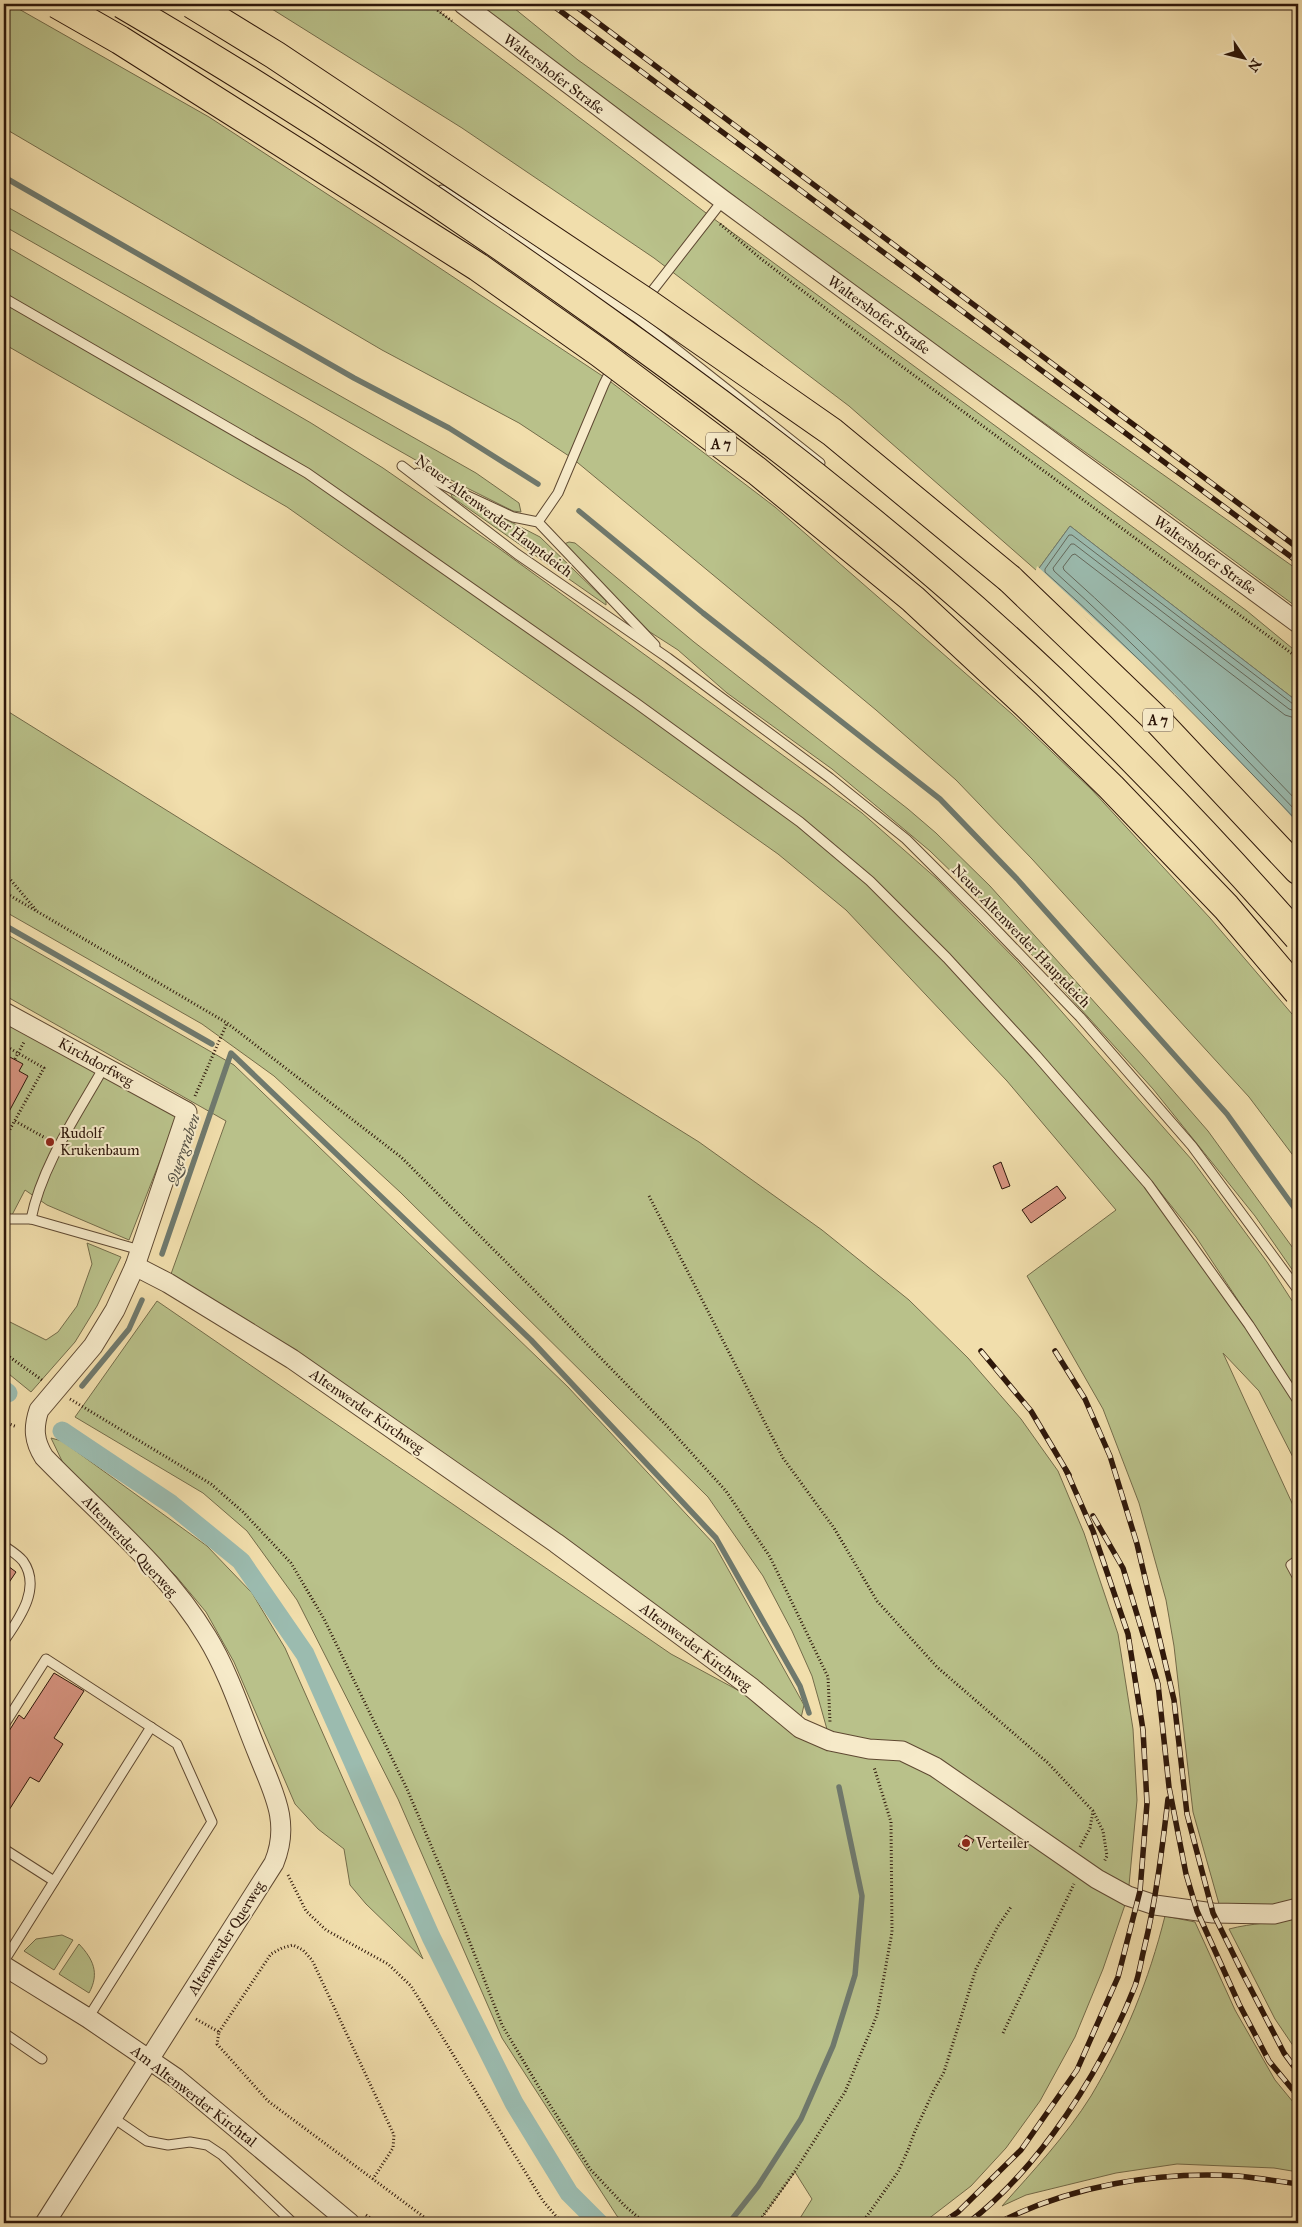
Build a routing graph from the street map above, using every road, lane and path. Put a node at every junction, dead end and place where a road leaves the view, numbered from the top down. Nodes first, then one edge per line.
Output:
1 (57, 4) edge
2 (122, 4) edge
3 (192, 4) edge
4 (429, 4) edge
5 (463, 4) edge
6 (459, 26) dead end
7 (430, 182) dead end
8 (722, 200) junction
9 (710, 216) junction
10 (4, 298) edge
11 (637, 318) junction
12 (827, 470) dead end
13 (871, 509) dead end
14 (538, 522) junction
15 (1298, 623) edge
16 (668, 658) junction
17 (1298, 658) edge
18 (1298, 870) edge
19 (4, 872) edge
20 (4, 892) edge
21 (38, 913) junction
22 (1298, 924) edge
23 (1298, 937) edge
24 (1298, 992) edge
25 (4, 1012) edge
26 (227, 1023) junction
27 (25, 1040) dead end
28 (4, 1045) edge
29 (18, 1053) junction
30 (15, 1060) dead end
31 (104, 1067) junction
32 (187, 1112) junction
33 (15, 1121) junction
34 (4, 1140) edge
35 (60, 1146) junction
36 (649, 1196) dead end
37 (4, 1219) edge
38 (31, 1219) junction
39 (137, 1258) junction
40 (1298, 1290) edge
41 (4, 1353) edge
42 (55, 1389) junction
43 (1298, 1402) edge
44 (4, 1546) edge
45 (1298, 1560) edge
46 (1298, 1578) edge
47 (4, 1641) edge
48 (4, 1725) edge
49 (151, 1727) junction
50 (830, 1740) junction
51 (869, 1749) junction
52 (1093, 1811) junction
53 (4, 1849) edge
54 (274, 1862) junction
55 (1076, 1864) junction
56 (1097, 1879) junction
57 (54, 1881) junction
58 (1011, 1907) dead end
59 (1298, 1908) edge
60 (4, 1961) edge
61 (4, 1966) edge
62 (88, 2018) junction
63 (195, 2018) dead end
64 (219, 2032) junction
65 (4, 2033) edge
66 (1003, 2033) dead end
67 (42, 2059) dead end
68 (150, 2059) junction
69 (112, 2117) junction
70 (373, 2179) junction
71 (1298, 2216) edge
72 (45, 2223) edge
73 (293, 2223) edge
74 (350, 2223) edge
75 (432, 2223) edge
76 (562, 2223) edge
77 (645, 2223) edge
78 (758, 2223) edge
79 (862, 2223) edge
80 (1292, 2223) edge

1 - 24 highway, A 7, bridge
2 - 23 highway, A 7, bridge
3 - 18 highway, A 7, bridge
4 - 6 path
5 - 8 street, Waltershofer Straße
7 - 11 lane
8 - 9 lane
8 - 15 street, Waltershofer Straße
9 - 11 lane
9 - 17 path
10 - 43 lane
11 - 12 lane
11 - 14 lane
13 - 22 lane
14 - 16 lane, Neuer Altenwerder Hauptdeich
14 - 16 lane, Neuer Altenwerder Hauptdeich
16 - 40 lane, Neuer Altenwerder Hauptdeich
19 - 21 path
20 - 21 path
21 - 26 path
25 - 31 street, Kirchdorfweg
26 - 32 path
26 - 50 path
27 - 29 path
28 - 29 path
29 - 30 path
29 - 33 path
31 - 32 street, Kirchdorfweg
31 - 35 lane
32 - 39 street, Altenwerder Querweg
33 - 34 path
33 - 35 path
35 - 38 lane
36 - 52 path
37 - 38 lane
38 - 39 lane
39 - 42 street, Altenwerder Querweg
39 - 50 street, Altenwerder Kirchweg
41 - 42 path
42 - 54 street, Altenwerder Querweg
42 - 77 path
44 - 47 lane
45 - 46 lane
48 - 49 lane
49 - 57 lane
49 - 62 lane
50 - 51 street, Altenwerder Kirchweg
51 - 55 street, Altenwerder Kirchweg
51 - 78 path
52 - 55 path
52 - 56 path
53 - 57 lane
54 - 68 street, Altenwerder Querweg
54 - 76 path
55 - 56 street, Altenwerder Kirchweg
55 - 66 path
56 - 59 street, Altenwerder Kirchweg
57 - 60 lane
58 - 79 path
61 - 62 street, Am Altenwerder Kirchtal
62 - 68 street, Am Altenwerder Kirchtal
63 - 64 path
64 - 70 path
64 - 70 path
65 - 67 lane
68 - 69 street, Altenwerder Querweg
68 - 74 street, Am Altenwerder Kirchtal
69 - 72 street, Altenwerder Querweg
69 - 73 lane
70 - 75 path
71 - 80 path

